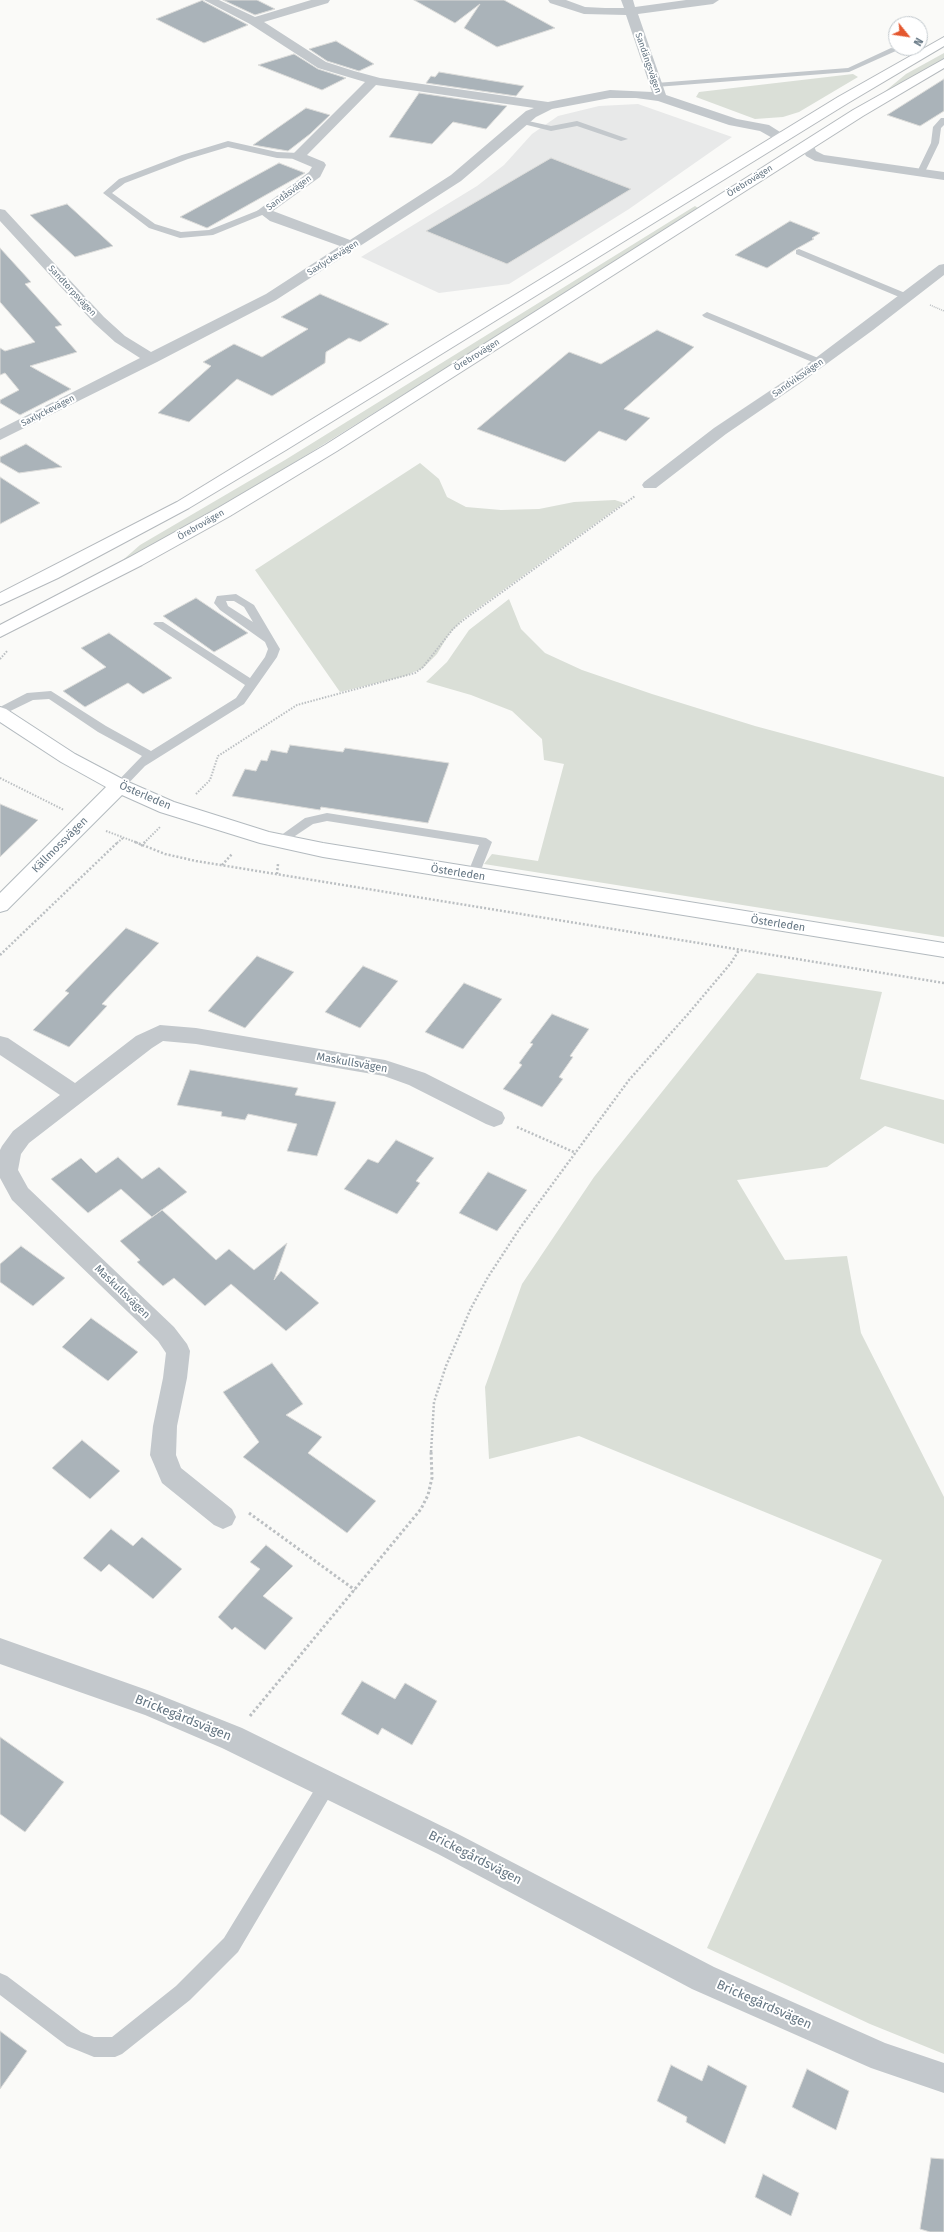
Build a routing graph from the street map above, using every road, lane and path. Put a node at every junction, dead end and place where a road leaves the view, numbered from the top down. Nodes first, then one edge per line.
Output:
1 (210, 0) edge
2 (324, 0) edge
3 (554, 0) edge
4 (713, 0) edge
5 (629, 6) edge
6 (254, 21) junction
7 (944, 41) edge
8 (888, 53) edge
9 (944, 63) edge
10 (374, 80) junction
11 (658, 91) junction
12 (548, 106) junction
13 (944, 120) edge
14 (522, 121) junction
15 (781, 137) junction
16 (624, 139) dead end
17 (807, 145) junction
18 (298, 156) junction
19 (921, 172) junction
20 (944, 176) edge
21 (264, 211) junction
22 (0, 213) edge
23 (352, 246) junction
24 (798, 252) dead end
25 (944, 268) edge
26 (907, 297) junction
27 (707, 315) dead end
28 (152, 359) junction
29 (820, 362) junction
30 (0, 435) edge
31 (650, 485) joint
32 (0, 600) edge
33 (159, 624) dead end
34 (2, 633) edge
35 (270, 640) dead end
36 (252, 684) junction
37 (0, 712) edge
38 (151, 756) junction
39 (0, 778) edge
40 (119, 786) junction
41 (177, 810) junction
42 (84, 821) junction
43 (279, 841) junction
44 (141, 846) junction
45 (232, 854) dead end
46 (278, 864) dead end
47 (222, 865) junction
48 (277, 874) junction
49 (473, 875) junction
50 (0, 904) edge
51 (739, 950) junction
52 (944, 950) edge
53 (0, 955) edge
54 (944, 983) edge
55 (0, 1044) edge
56 (76, 1095) junction
57 (494, 1118) joint
58 (576, 1153) junction
59 (223, 1517) joint
60 (354, 1590) junction
61 (0, 1651) edge
62 (232, 1738) junction
63 (327, 1785) junction
64 (0, 1983) edge
65 (944, 2078) edge

1 - 6 street
2 - 6 street
3 - 5 street
4 - 5 street
5 - 11 street, Sandängsvägen
6 - 10 street
7 - 15 main road, Örebrovägen
8 - 11 lane
9 - 17 main road, Örebrovägen
10 - 12 street
10 - 18 street
11 - 12 street, Saxlyckevägen
11 - 15 street, Sandängsvägen
12 - 14 street, Saxlyckevägen
13 - 19 lane
14 - 16 lane
14 - 23 street, Saxlyckevägen
15 - 17 main road
15 - 32 main road, Örebrovägen
17 - 19 street
17 - 34 main road, Örebrovägen
18 - 21 street, Sandåsvägen
18 - 21 lane
19 - 20 street
21 - 23 street, Sandåsvägen
22 - 28 street, Sandtorpsvägen
23 - 28 street, Saxlyckevägen
24 - 26 lane
25 - 26 street, Sandviksvägen
26 - 29 street, Sandviksvägen
27 - 29 lane
28 - 30 street, Saxlyckevägen
29 - 31 street, Sandviksvägen
31 - 41 path
33 - 36 lane
35 - 36 lane
36 - 38 lane
37 - 38 lane
37 - 40 main road, Österleden
38 - 40 lane
39 - 42 path
40 - 41 main road, Österleden
40 - 42 main road, Källmossvägen
41 - 43 main road, Österleden
41 - 44 path
42 - 50 main road, Källmossvägen
43 - 49 main road, Österleden
43 - 49 lane
44 - 47 path
44 - 53 path
45 - 47 path
46 - 48 path
47 - 48 path
48 - 51 path
49 - 52 main road, Österleden
51 - 54 path
51 - 58 path
55 - 56 street
56 - 57 street, Maskullsvägen
56 - 59 street, Maskullsvägen
57 - 58 path
58 - 60 path
59 - 60 path
60 - 62 path
61 - 62 street, Brickegårdsvägen
62 - 63 street, Brickegårdsvägen
63 - 64 lane
63 - 65 street, Brickegårdsvägen

